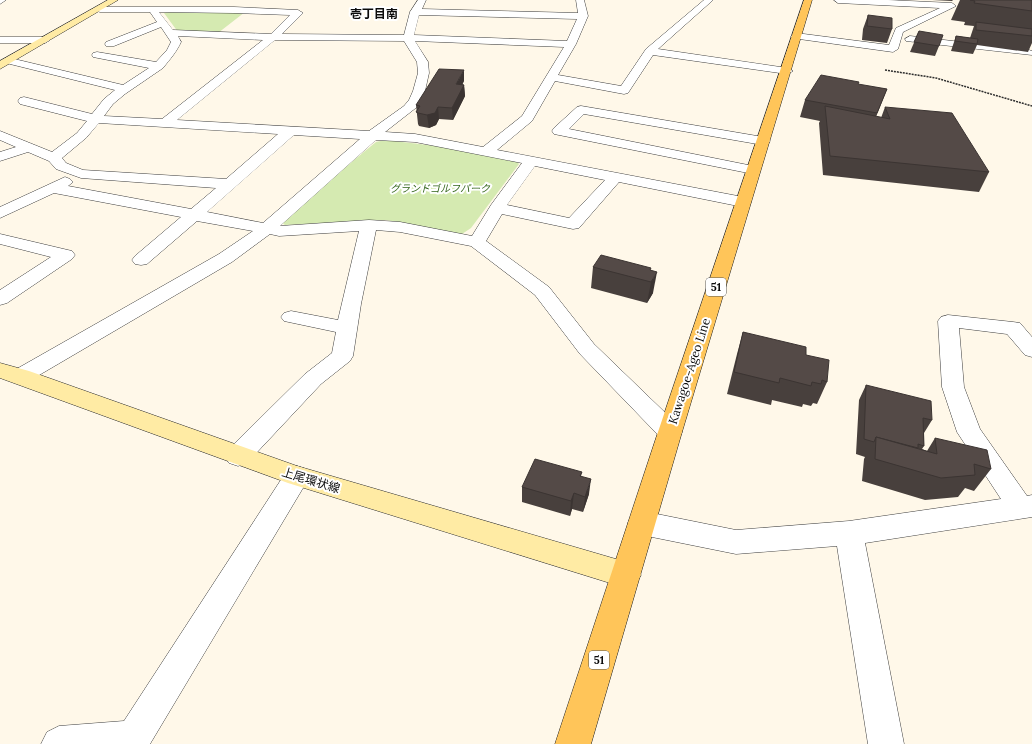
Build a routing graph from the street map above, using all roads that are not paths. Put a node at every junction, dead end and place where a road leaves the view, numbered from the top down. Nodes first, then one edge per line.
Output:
1 (114, 0) edge
2 (246, 0) edge
3 (422, 0) edge
4 (580, 0) edge
5 (709, 0) edge
6 (808, 0) edge
7 (838, 0) edge
8 (151, 5) edge
9 (100, 9) junction
10 (234, 10) junction
11 (415, 12) junction
12 (583, 16) junction
13 (913, 25) junction
14 (928, 26) dead end
15 (166, 28) junction
16 (796, 36) junction
17 (273, 37) junction
18 (897, 37) junction
19 (409, 38) junction
20 (0, 40) edge
21 (45, 40) junction
22 (110, 44) dead end
23 (571, 44) junction
24 (650, 51) junction
25 (1029, 53) edge
26 (97, 55) dead end
27 (5, 63) edge
28 (159, 66) junction
29 (787, 71) junction
30 (552, 77) junction
31 (125, 89) junction
32 (24, 101) dead end
33 (95, 119) junction
34 (165, 123) junction
35 (290, 130) junction
36 (0, 135) edge
37 (373, 135) junction
38 (763, 141) junction
39 (29, 147) junction
40 (486, 152) junction
41 (0, 157) edge
42 (54, 158) junction
43 (532, 160) junction
44 (753, 170) junction
45 (81, 174) junction
46 (616, 177) junction
47 (229, 184) junction
48 (53, 188) junction
49 (743, 202) junction
50 (497, 208) junction
51 (0, 213) edge
52 (194, 215) junction
53 (369, 225) junction
54 (267, 228) junction
55 (0, 239) edge
56 (477, 242) junction
57 (141, 260) dead end
58 (0, 299) edge
59 (291, 317) dead end
60 (347, 328) junction
61 (1032, 350) edge
62 (11, 373) edge
63 (670, 432) junction
64 (238, 456) junction
65 (297, 476) junction
66 (1026, 507) edge
67 (642, 523) junction
68 (849, 533) junction
69 (626, 576) junction
70 (59, 744) edge
71 (573, 744) edge
72 (886, 744) edge

1 - 9 main road
2 - 10 street
3 - 11 street
4 - 12 street
5 - 24 street
6 - 16 main road, Kawagoe-Ageo Line / 51
7 - 13 street
8 - 9 street
8 - 10 street
8 - 15 street
9 - 21 main road
10 - 17 street
11 - 12 street
11 - 19 street
12 - 23 street
13 - 14 street
13 - 18 street
15 - 17 street
15 - 22 street
15 - 28 street
16 - 18 street
16 - 29 main road, Kawagoe-Ageo Line / 51
17 - 19 street
17 - 34 street
18 - 25 street
19 - 23 street
19 - 37 street
20 - 21 street
21 - 27 main road
23 - 30 street
24 - 29 street
24 - 30 street
26 - 28 street
27 - 31 street
28 - 31 street
29 - 38 main road, Kawagoe-Ageo Line / 51
30 - 40 street
31 - 33 street
32 - 33 street
33 - 34 street
33 - 42 street
34 - 35 street
35 - 37 street
35 - 47 street
36 - 39 street
37 - 40 street
37 - 54 street
38 - 44 main road, Kawagoe-Ageo Line / 51
38 - 44 street
39 - 41 street
39 - 42 street
40 - 43 street
42 - 45 street
43 - 46 street
43 - 50 street
44 - 49 main road, Kawagoe-Ageo Line / 51
45 - 47 street
45 - 48 street
46 - 49 street
46 - 50 street
47 - 52 street
48 - 51 street
48 - 52 street
49 - 63 main road, Kawagoe-Ageo Line / 51
50 - 56 street
52 - 54 street
52 - 57 street
53 - 54 street
53 - 56 street
53 - 60 street
54 - 62 street
55 - 58 street
56 - 63 street
59 - 60 street
60 - 64 street
61 - 66 street
62 - 64 main road, 上尾環状線
63 - 67 main road, Kawagoe-Ageo Line / 51
64 - 65 main road, 上尾環状線
65 - 69 main road, 上尾環状線
65 - 70 street
66 - 68 street
67 - 68 street
67 - 69 main road, Kawagoe-Ageo Line / 51
68 - 72 street
69 - 71 main road, Kawagoe-Ageo Line / 51

